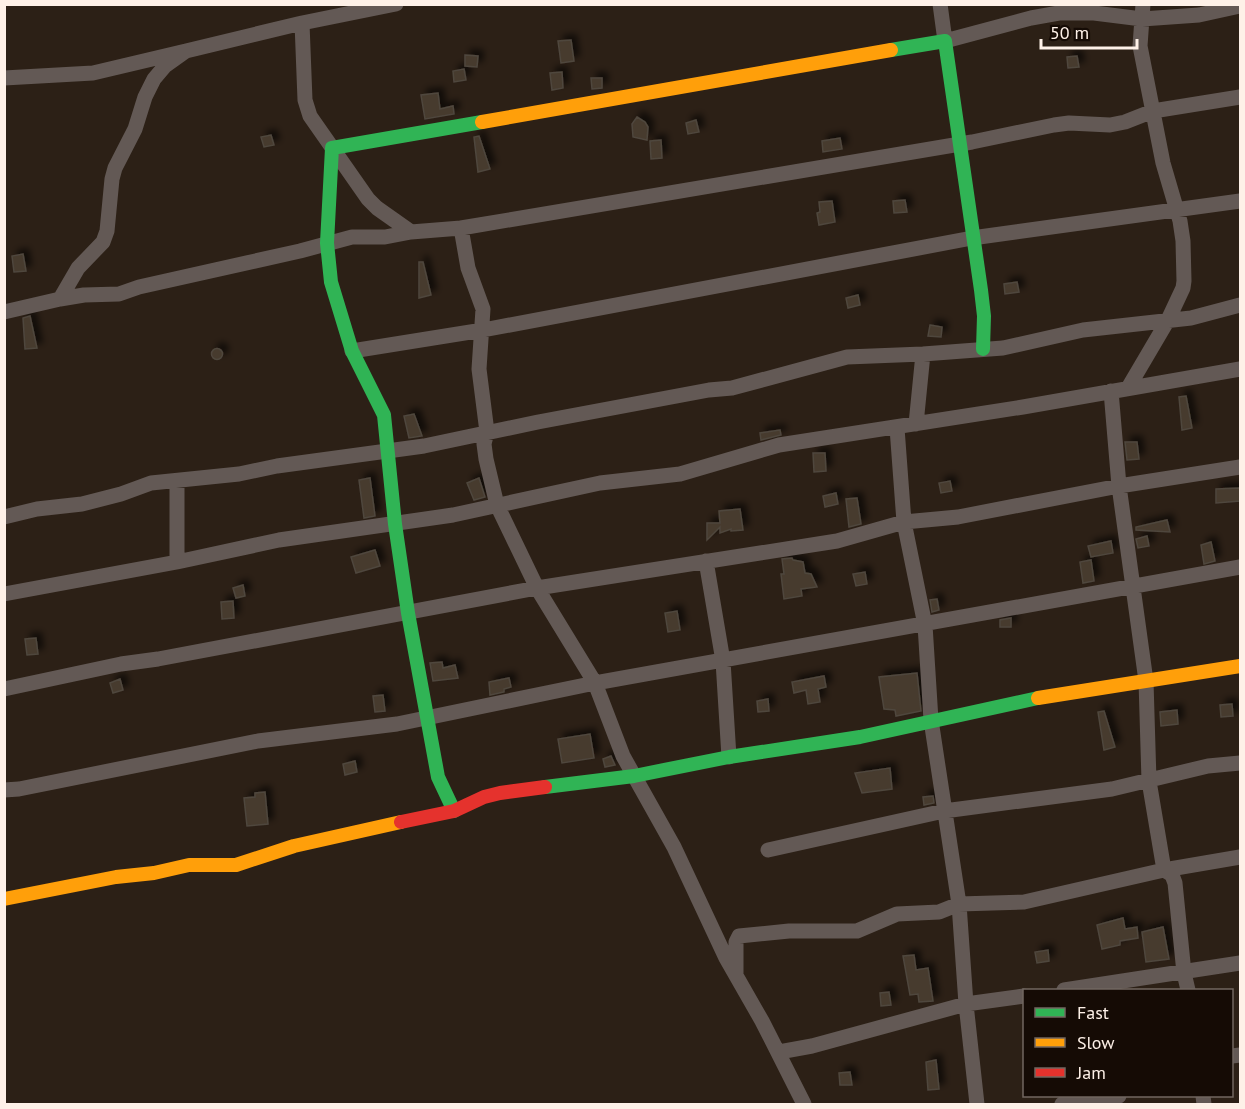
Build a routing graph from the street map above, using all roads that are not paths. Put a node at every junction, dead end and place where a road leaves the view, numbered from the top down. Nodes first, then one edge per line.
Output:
1 (396, 4) edge
2 (940, 4) edge
3 (1240, 6) edge
4 (1142, 12) edge
5 (302, 23) junction
6 (945, 41) junction
7 (186, 51) junction
8 (4, 78) edge
9 (1240, 97) edge
10 (1153, 111) junction
11 (959, 144) junction
12 (332, 148) junction
13 (1240, 201) edge
14 (1176, 210) junction
15 (461, 228) junction
16 (411, 232) junction
17 (972, 238) junction
18 (327, 243) junction
19 (60, 299) junction
20 (1240, 304) edge
21 (4, 312) edge
22 (1168, 320) junction
23 (483, 330) junction
24 (983, 349) junction
25 (352, 351) junction
26 (923, 354) junction
27 (1240, 369) edge
28 (1128, 388) junction
29 (1111, 391) junction
30 (916, 424) junction
31 (897, 428) junction
32 (487, 432) junction
33 (387, 450) junction
34 (1240, 467) edge
35 (177, 480) junction
36 (1119, 486) junction
37 (497, 505) junction
38 (4, 517) edge
39 (904, 522) junction
40 (394, 524) junction
41 (706, 561) junction
42 (177, 562) junction
43 (1240, 567) edge
44 (1132, 586) junction
45 (537, 588) junction
46 (4, 594) edge
47 (408, 613) junction
48 (925, 625) junction
49 (723, 661) junction
50 (1240, 666) edge
51 (1146, 681) junction
52 (595, 683) junction
53 (4, 688) edge
54 (426, 717) junction
55 (931, 720) junction
56 (729, 757) junction
57 (1240, 763) edge
58 (634, 776) junction
59 (1149, 781) junction
60 (4, 790) edge
61 (944, 811) junction
62 (454, 812) junction
63 (768, 850) dead end
64 (1240, 857) edge
65 (1164, 870) junction
66 (4, 899) edge
67 (959, 904) junction
68 (1240, 963) edge
69 (1184, 973) junction
70 (736, 977) junction
71 (1071, 989) edge
72 (1188, 989) edge
73 (1023, 996) edge
74 (966, 1004) junction
75 (779, 1052) junction
76 (1106, 1097) edge
77 (804, 1104) edge
78 (978, 1104) edge
79 (1062, 1104) edge

1 - 5 street
2 - 6 street
3 - 4 street
4 - 6 street
4 - 10 street
5 - 7 street
5 - 12 street
6 - 11 street
6 - 12 street
7 - 8 street
7 - 19 street
9 - 10 street
10 - 11 street
10 - 14 street
11 - 15 street
11 - 17 street
12 - 16 street
12 - 18 street
13 - 14 street
14 - 17 street
14 - 22 street
15 - 16 street
15 - 23 street
16 - 18 street
17 - 23 street
17 - 24 street
18 - 19 street
18 - 25 street
19 - 21 street
20 - 22 street
22 - 24 street
22 - 28 street
23 - 25 street
23 - 32 street
24 - 26 street
25 - 33 street
26 - 30 street
26 - 32 street
27 - 28 street
28 - 29 street
29 - 30 street
29 - 36 street
30 - 31 street
31 - 37 street
31 - 39 street
32 - 33 street
32 - 37 street
33 - 35 street
33 - 40 street
34 - 36 street
35 - 38 street
35 - 42 street
36 - 39 street
36 - 44 street
37 - 40 street
37 - 45 street
39 - 41 street
39 - 48 street
40 - 42 street
40 - 47 street
41 - 45 street
41 - 49 street
42 - 46 street
43 - 44 street
44 - 48 street
44 - 51 street
45 - 47 street
45 - 52 street
47 - 53 street
47 - 54 street
48 - 49 street
48 - 55 street
49 - 52 street
49 - 56 street
50 - 51 street
51 - 55 street
51 - 59 street
52 - 54 street
52 - 58 street
54 - 60 street
54 - 62 street
55 - 56 street
55 - 61 street
56 - 58 street
57 - 59 street
58 - 62 street
58 - 70 street
59 - 61 street
59 - 65 street
61 - 63 street
61 - 67 street
62 - 66 street
64 - 65 street
65 - 67 street
65 - 69 street
67 - 70 street
67 - 74 street
68 - 69 street
69 - 71 street
69 - 72 street
70 - 75 street
73 - 74 street
74 - 75 street
74 - 78 street
75 - 77 street
76 - 79 street

